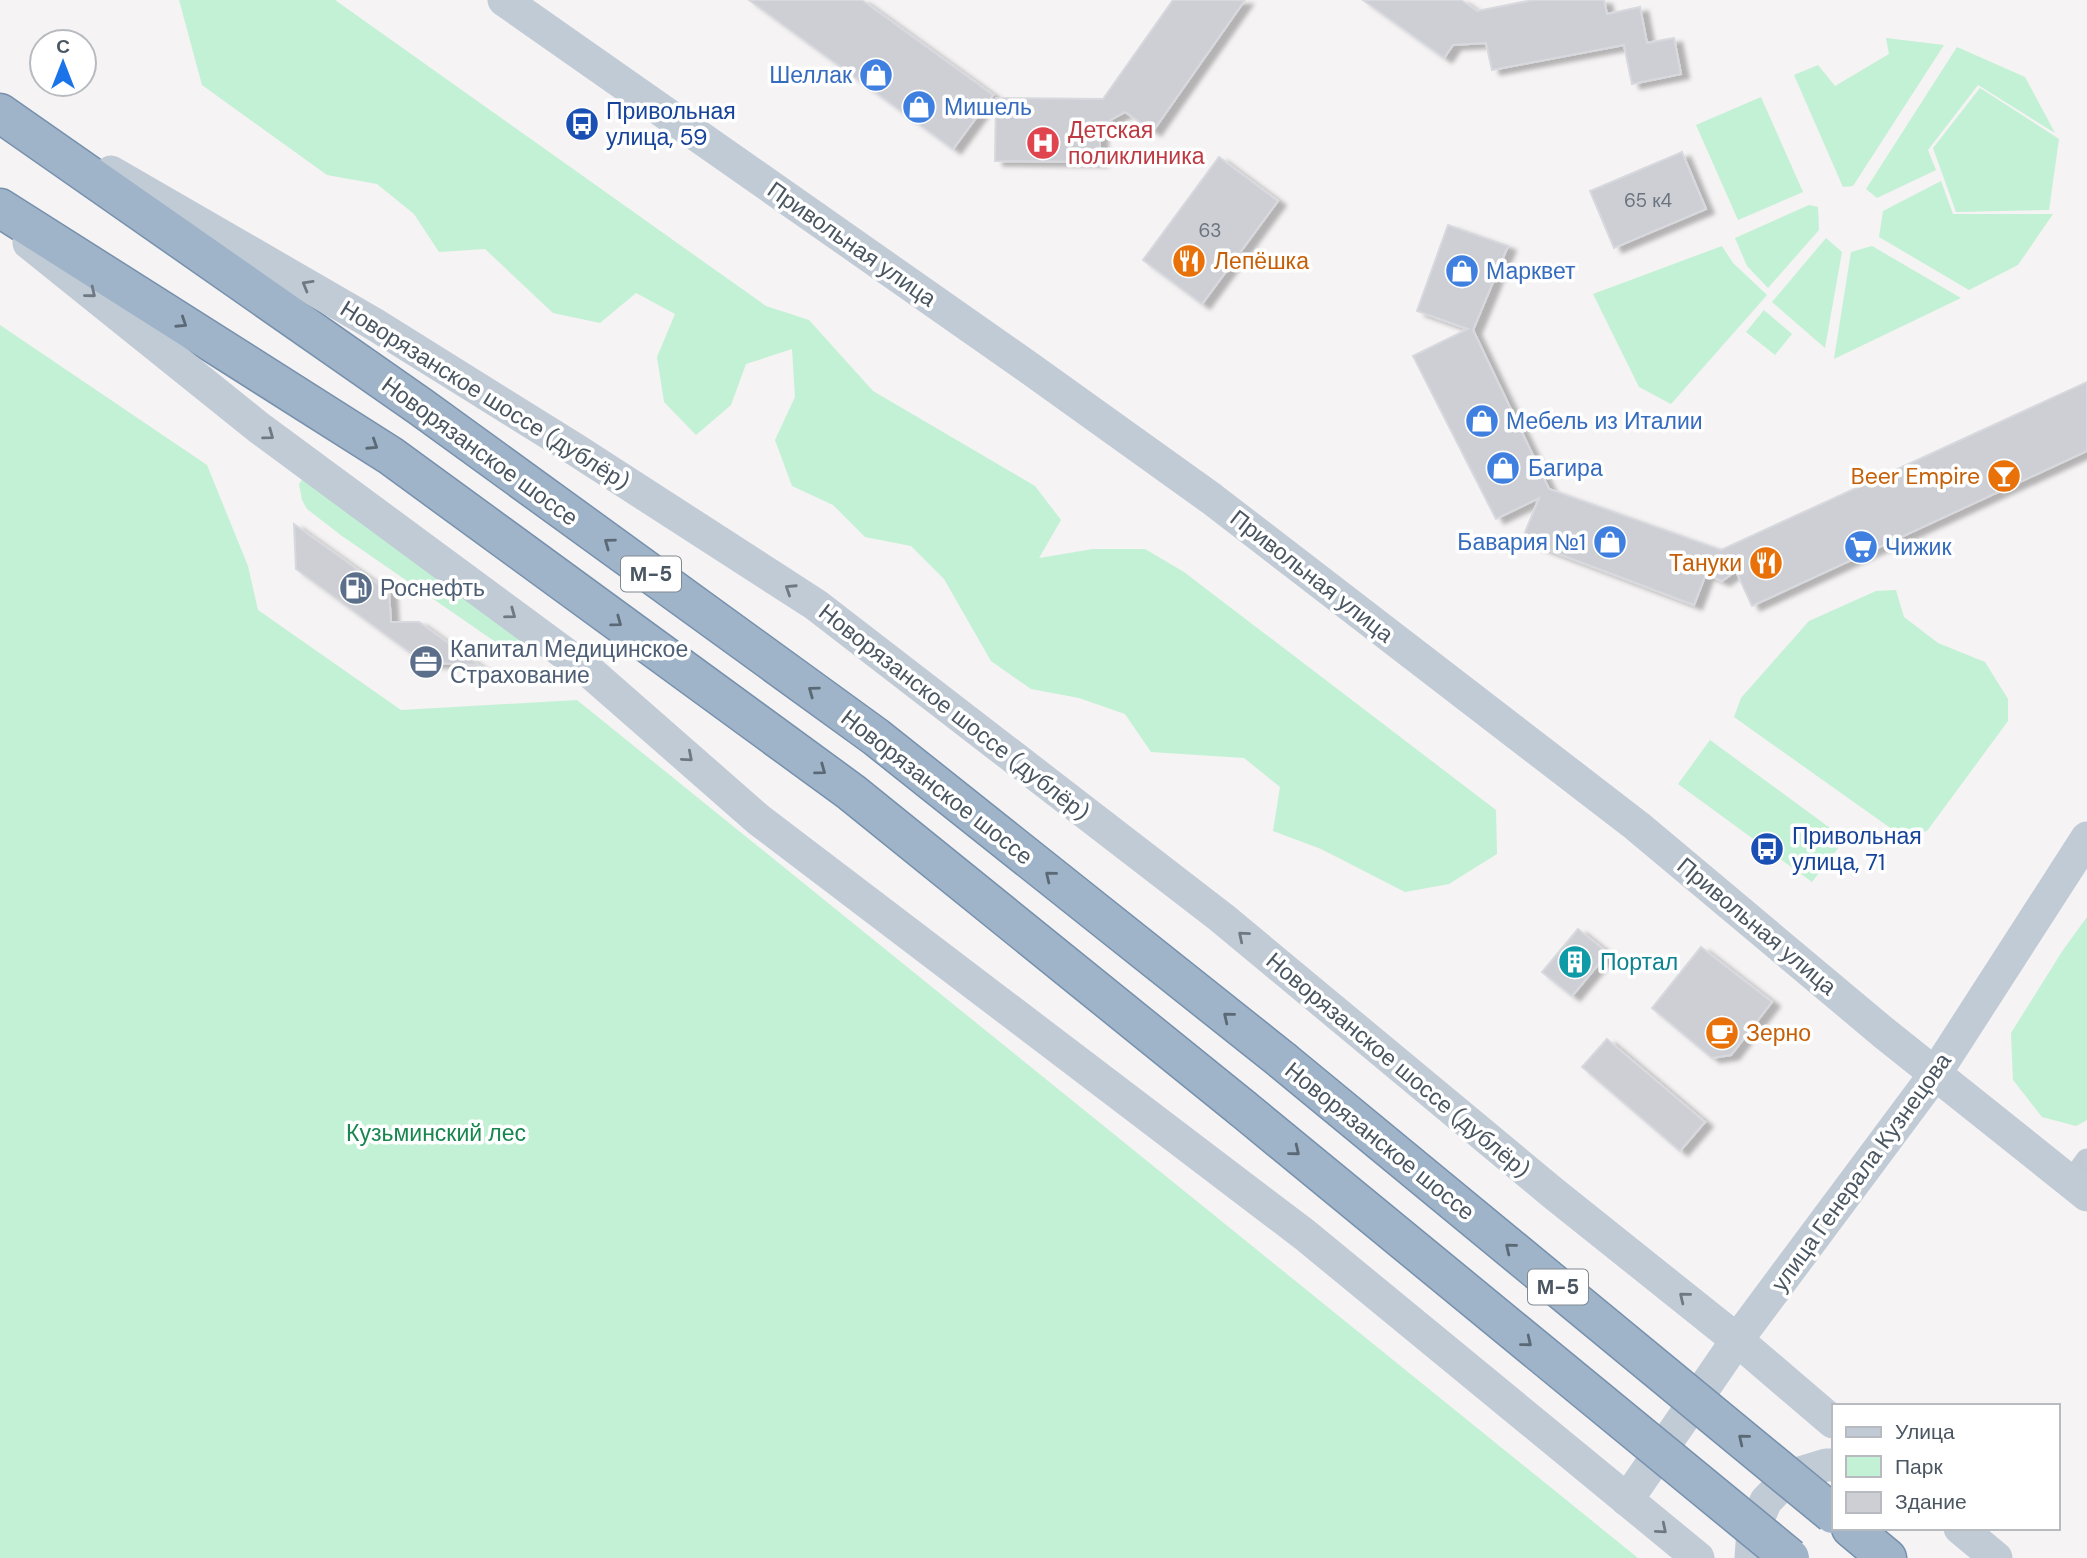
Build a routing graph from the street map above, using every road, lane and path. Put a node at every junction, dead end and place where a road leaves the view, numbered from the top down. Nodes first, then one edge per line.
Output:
1 (504, 0) edge
2 (0, 108) edge
3 (0, 113) edge
4 (0, 208) edge
5 (0, 220) edge
6 (2087, 838) edge
7 (1935, 1074) junction
8 (2082, 1179) edge
9 (1737, 1340) junction
10 (1832, 1421) edge
11 (1832, 1465) edge
12 (1627, 1500) junction
13 (1832, 1513) edge
14 (1853, 1530) edge
15 (1962, 1530) edge
16 (1698, 1558) edge
17 (1751, 1558) edge
18 (1790, 1558) edge
19 (1887, 1558) edge
20 (1996, 1558) edge

1 - 7 main road, Привольная улица
9 -> 2 main road, Новорязанское шоссе (дублёр)
13 -> 3 highway, Новорязанское шоссе / М-5, bridge
4 -> 18 highway, М-5, bridge
5 -> 12 main road
6 - 7 main road, улица Генерала Кузнецова
7 - 8 main road, Привольная улица
7 - 9 main road, улица Генерала Кузнецова
9 - 10 main road, Новорязанское шоссе (дублёр)
9 - 12 main road, улица Генерала Кузнецова
11 - 17 main road
12 -> 16 main road
14 - 19 highway
15 - 20 main road

